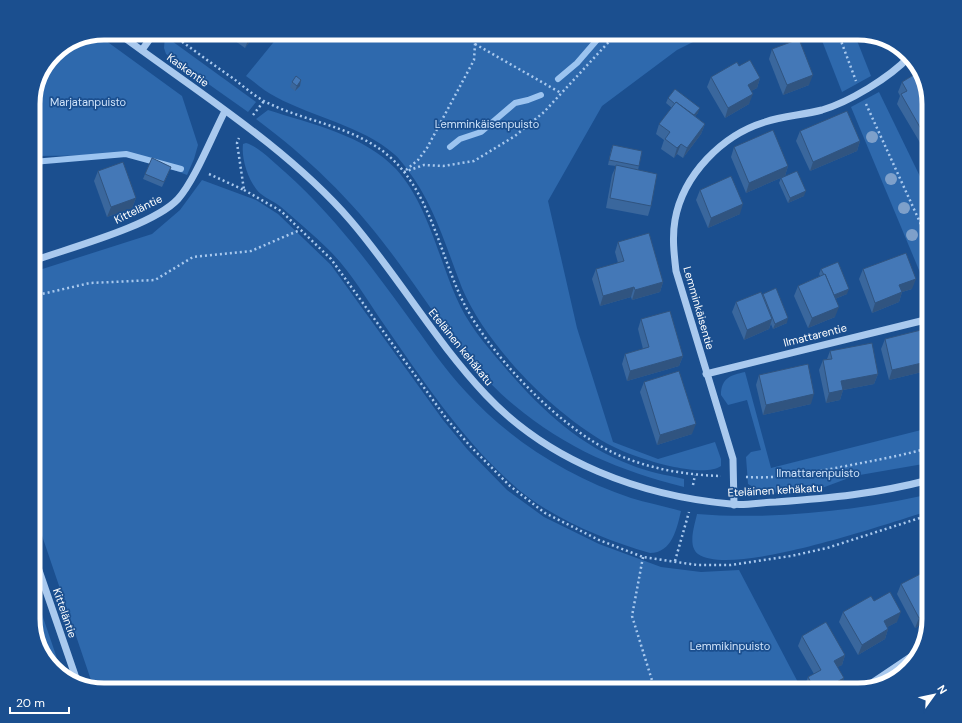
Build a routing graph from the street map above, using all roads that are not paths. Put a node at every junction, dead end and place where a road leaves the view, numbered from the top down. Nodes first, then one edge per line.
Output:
1 (128, 40) edge
2 (149, 40) edge
3 (142, 50) junction
4 (905, 61) edge
5 (225, 111) junction
6 (40, 259) edge
7 (922, 321) edge
8 (706, 374) junction
9 (922, 482) edge
10 (734, 505) junction
11 (40, 574) edge
12 (909, 658) edge
13 (74, 675) edge
14 (875, 681) edge

1 - 3 street, Kaskentie
2 - 3 street
3 - 5 street, Kaskentie
4 - 8 street, Lemminkäisentie
5 - 6 street, Kitteläntie
5 - 10 street, Eteläinen kehäkatu
7 - 8 street, Ilmattarentie
8 - 10 street, Lemminkäisentie
9 - 10 street, Eteläinen kehäkatu
11 - 13 street, Kitteläntie
12 - 14 street

